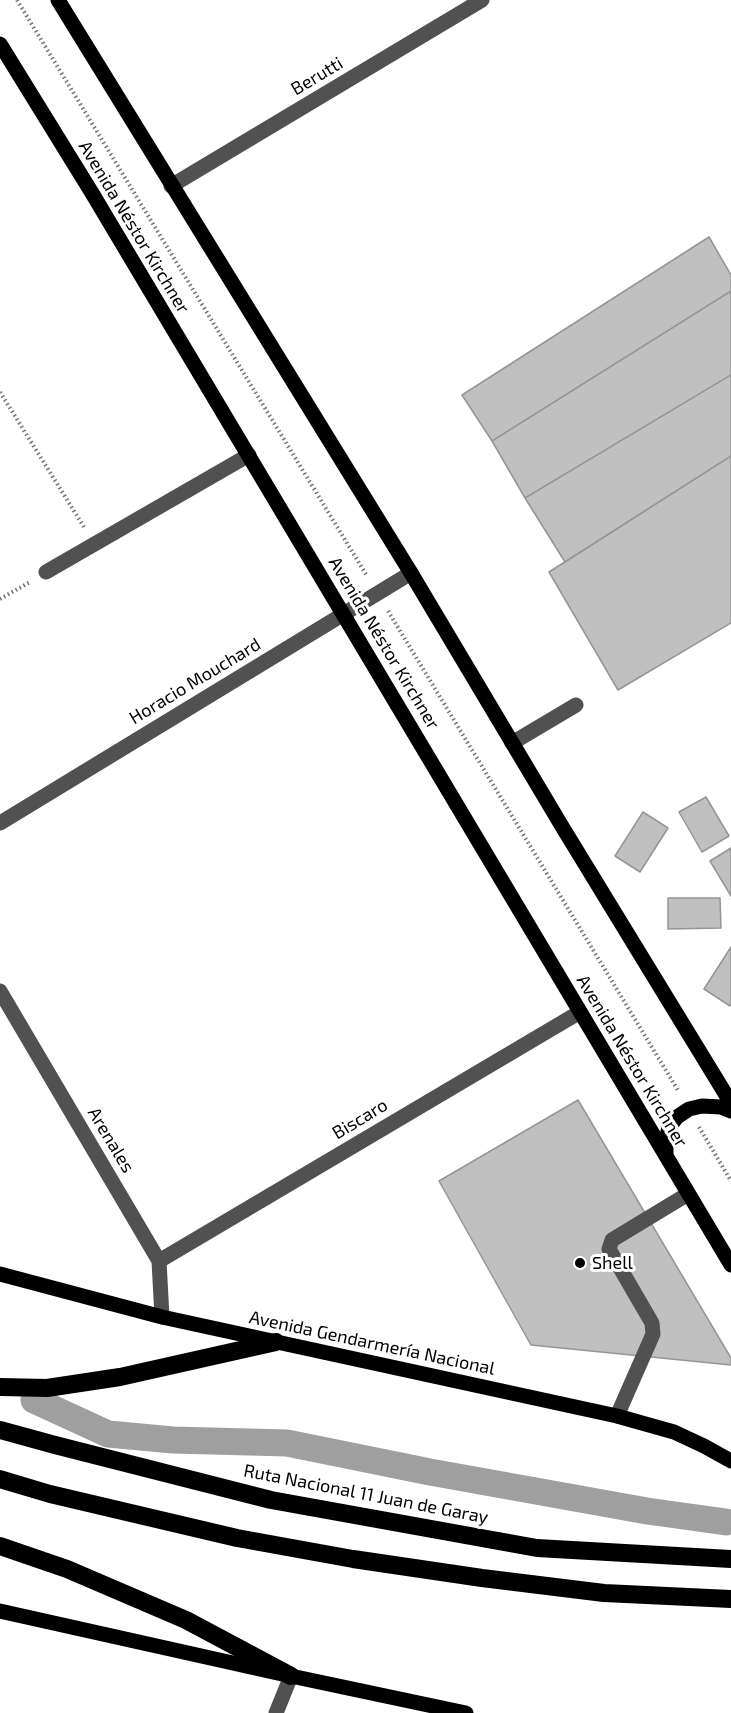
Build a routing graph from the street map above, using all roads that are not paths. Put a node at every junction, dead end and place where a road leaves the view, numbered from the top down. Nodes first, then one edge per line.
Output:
1 (58, 0) edge
2 (482, 0) edge
3 (0, 44) edge
4 (171, 186) junction
5 (249, 455) junction
6 (46, 572) road end
7 (411, 573) junction
8 (344, 613) junction
9 (576, 705) dead end
10 (512, 743) junction
11 (0, 824) edge
12 (0, 991) edge
13 (580, 1012) junction
14 (731, 1103) edge
15 (731, 1111) edge
16 (666, 1156) junction
17 (688, 1194) junction
18 (159, 1261) junction
19 (731, 1265) edge
20 (0, 1274) edge
21 (162, 1317) junction
22 (276, 1342) junction
23 (0, 1388) edge
24 (617, 1416) junction
25 (0, 1430) edge
26 (731, 1461) edge
27 (0, 1479) edge
28 (0, 1546) edge
29 (731, 1559) edge
30 (731, 1599) edge
31 (0, 1611) edge
32 (291, 1676) junction
33 (276, 1713) edge
34 (466, 1713) edge

1 - 4 main road
2 - 4 street, Berutti
3 - 5 main road, Avenida Néstor Kirchner
4 - 7 main road
5 - 6 street
5 - 8 main road, Avenida Néstor Kirchner
7 - 8 street, Horacio Mouchard
7 - 10 main road
8 - 11 street, Horacio Mouchard
8 - 13 main road, Avenida Néstor Kirchner
9 - 10 street
10 - 14 main road
12 - 18 street, Arenales
13 - 16 main road, Avenida Néstor Kirchner
13 - 18 street, Biscaro
15 - 16 main road
16 - 17 main road, Avenida Néstor Kirchner
17 - 19 main road, Avenida Néstor Kirchner
17 - 24 street
18 - 21 street, Arenales
20 - 21 main road, Avenida Gendarmería Nacional
21 - 22 main road, Avenida Gendarmería Nacional
22 - 23 highway
22 - 24 main road, Avenida Gendarmería Nacional
24 - 26 main road, Avenida Gendarmería Nacional
25 - 29 highway, Ruta Nacional 11 Juan de Garay
27 - 30 highway
28 - 32 highway
31 - 32 main road
32 - 33 street
32 - 34 main road

